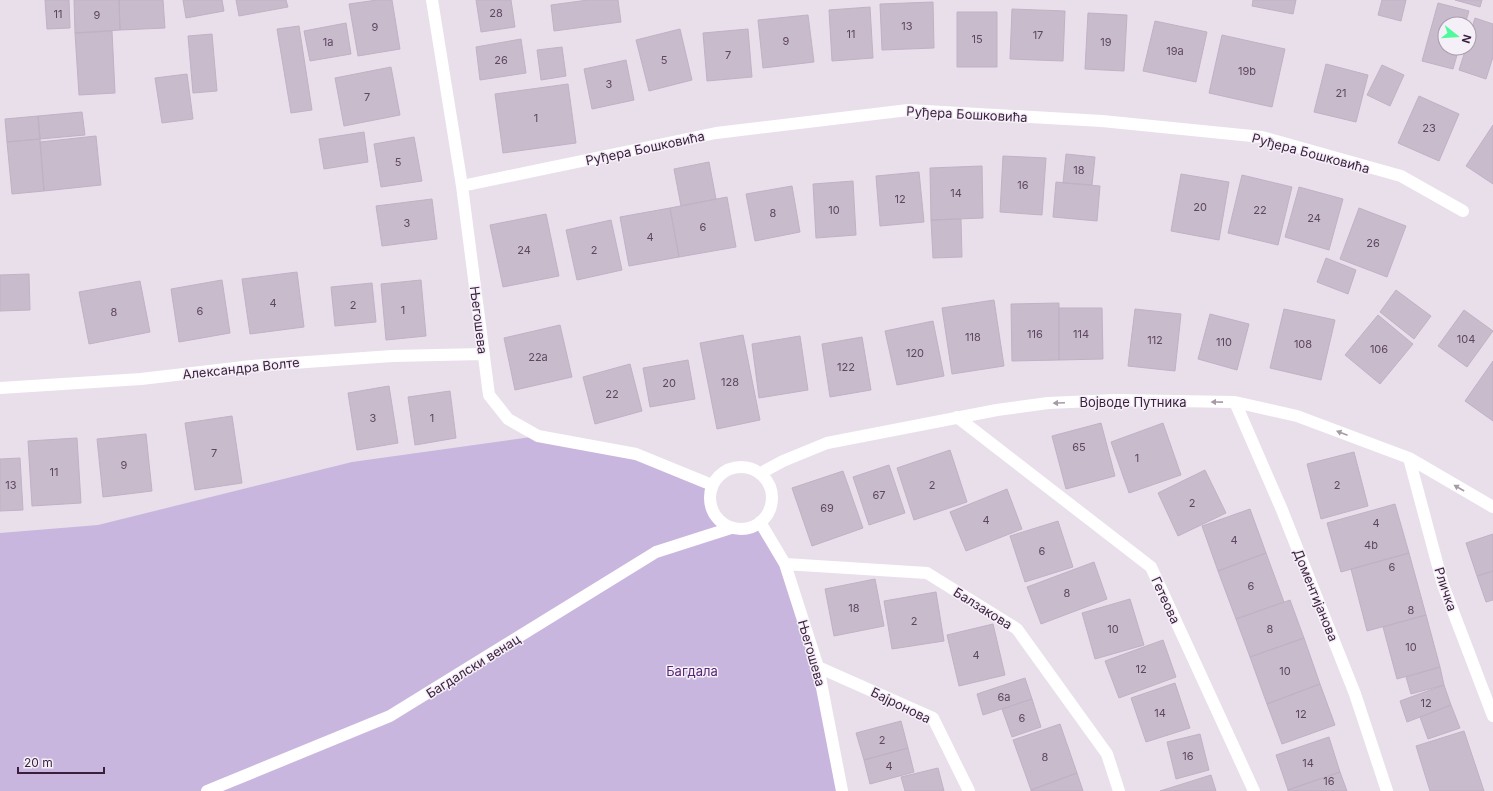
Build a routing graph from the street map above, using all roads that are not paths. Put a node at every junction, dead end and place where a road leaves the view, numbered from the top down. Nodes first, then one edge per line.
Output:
1 (432, 0) edge
2 (462, 186) junction
3 (1463, 211) dead end
4 (483, 354) junction
5 (0, 388) edge
6 (1235, 402) junction
7 (956, 417) junction
8 (1409, 458) junction
9 (761, 474) junction
10 (712, 486) junction
11 (1493, 507) edge
12 (760, 522) junction
13 (731, 528) junction
14 (785, 564) junction
15 (818, 667) junction
16 (1493, 716) edge
17 (207, 791) edge
18 (842, 791) edge
19 (969, 791) edge
20 (1119, 791) edge
21 (1254, 791) edge
22 (1387, 791) edge

1 - 2 street, Његошева
2 - 3 street, Руђера Бошковића
2 - 4 street, Његошева
4 - 5 street, Александра Волте
4 - 10 street, Његошева
6 -> 7 street, Војводе Путника
8 -> 6 street, Војводе Путника
6 - 22 street, Доментијанова
7 - 9 street, Војводе Путника
7 - 21 street, Гетеова
11 -> 8 street, Војводе Путника
8 - 16 street, Рличка
9 - 10 street
9 - 12 street
10 - 13 street
12 - 13 street
12 - 14 street, Његошева
13 - 17 street, Багдалски венац
14 - 15 street, Његошева
14 - 20 street, Балзакова
15 - 18 street, Његошева
15 - 19 street, Бајронова

